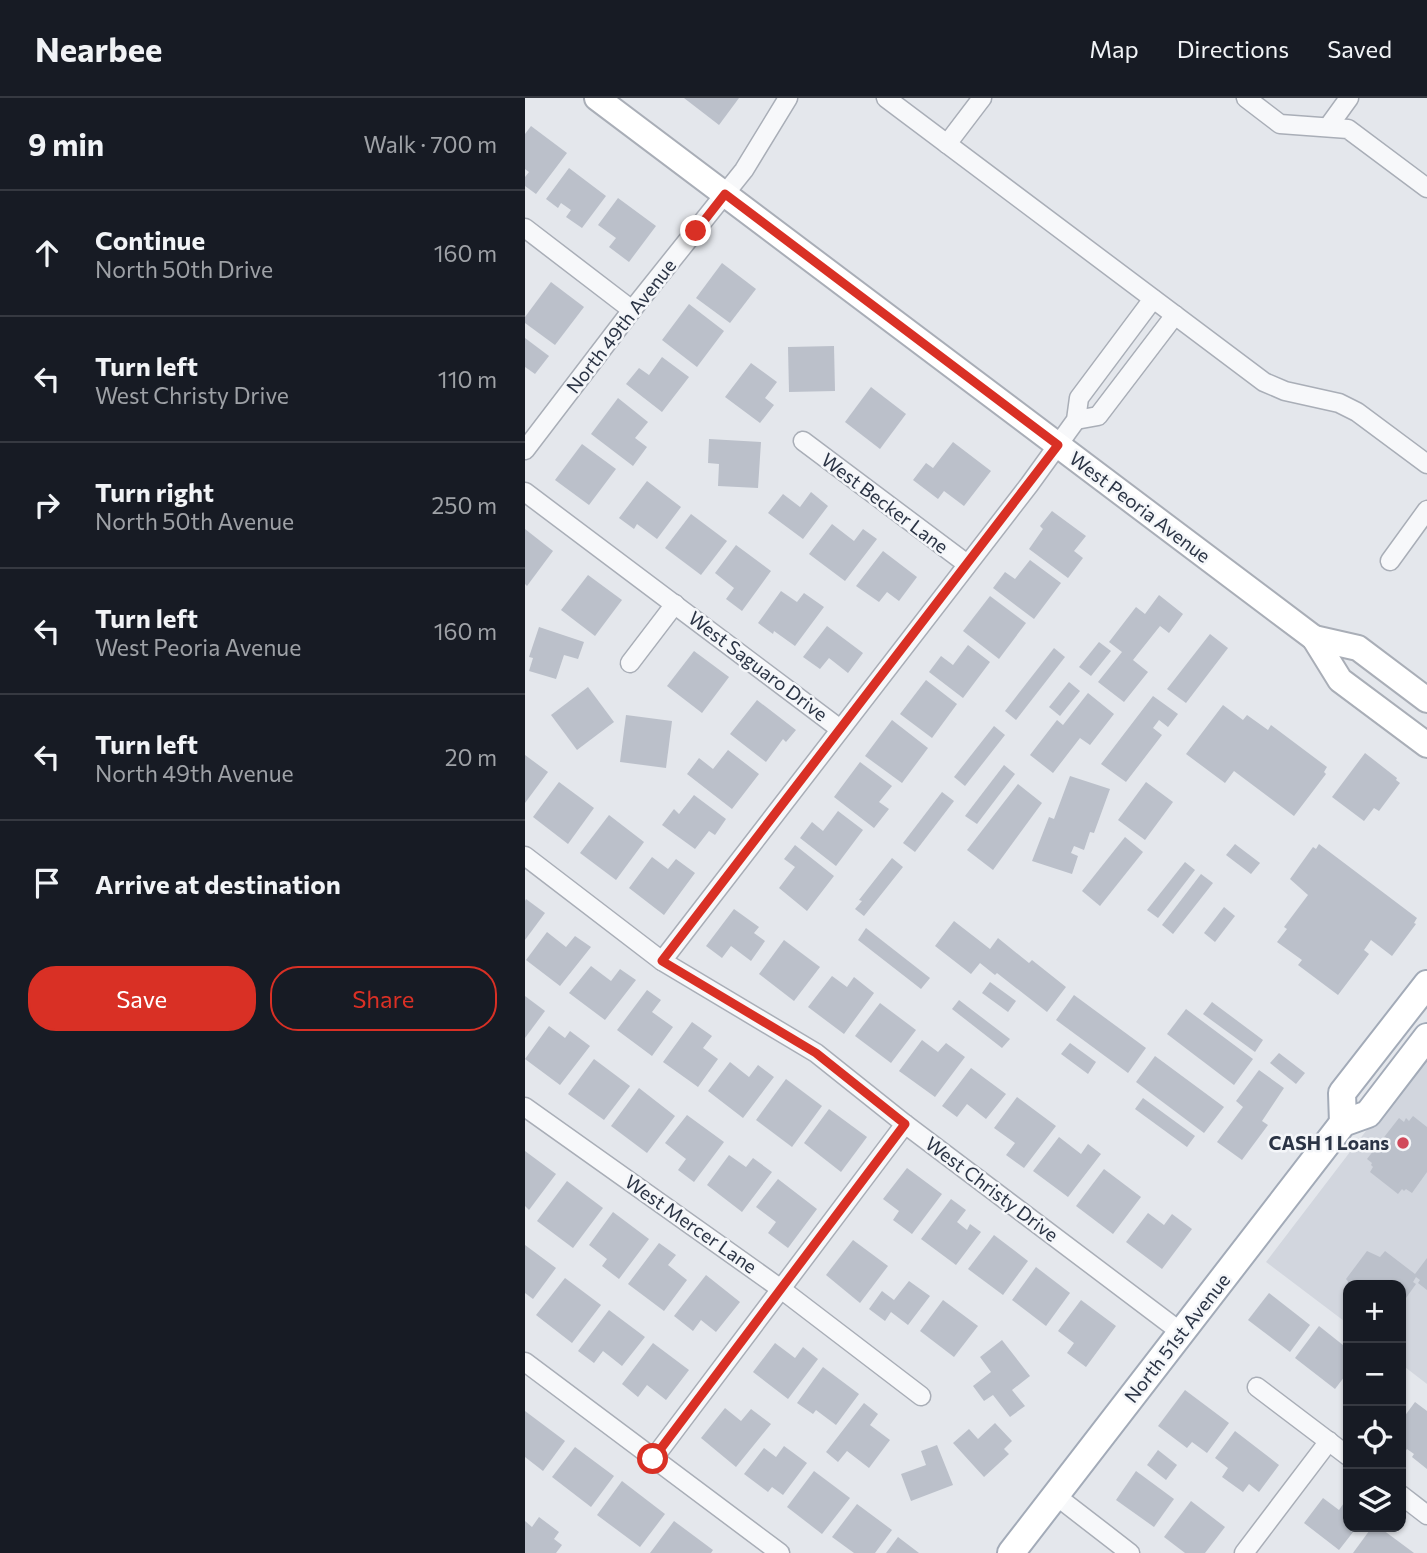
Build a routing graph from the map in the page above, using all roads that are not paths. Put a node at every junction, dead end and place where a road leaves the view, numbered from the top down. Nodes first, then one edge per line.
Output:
1 (597, 98) edge
2 (788, 98) edge
3 (886, 98) edge
4 (982, 98) edge
5 (1246, 98) edge
6 (1349, 98) edge
7 (1328, 127) junction
8 (947, 144) junction
9 (1427, 188) edge
10 (725, 194) junction
11 (525, 228) edge
12 (1153, 299) junction
13 (632, 310) junction
14 (1175, 315) junction
15 (1076, 420) junction
16 (803, 441) dead end
17 (1058, 445) junction
18 (525, 450) edge
19 (1427, 464) edge
20 (525, 492) edge
21 (1427, 510) edge
22 (1390, 561) dead end
23 (967, 564) junction
24 (675, 604) junction
25 (1314, 638) junction
26 (630, 663) dead end
27 (1427, 700) edge
28 (840, 729) junction
29 (1427, 745) edge
30 (525, 856) edge
31 (662, 961) junction
32 (1427, 984) edge
33 (1427, 1037) edge
34 (525, 1107) edge
35 (1343, 1123) junction
36 (905, 1124) junction
37 (781, 1289) junction
38 (1182, 1333) junction
39 (525, 1362) edge
40 (1257, 1387) dead end
41 (921, 1396) dead end
42 (1329, 1441) junction
43 (1343, 1452) edge
44 (653, 1459) junction
45 (1055, 1496) junction
46 (1406, 1499) edge
47 (1427, 1515) edge
48 (780, 1553) edge
49 (1011, 1553) edge
50 (1130, 1553) edge
51 (1244, 1553) edge

1 - 10 main road, West Peoria Avenue
2 - 10 street, North 49th Avenue
3 - 8 street
4 - 8 street
5 - 7 street
6 - 7 street
7 - 9 street
8 - 12 street
10 - 13 street, North 49th Avenue
10 - 17 main road, West Peoria Avenue
11 - 13 street
12 - 14 street
12 - 15 street
13 - 18 street, North 49th Avenue
14 - 15 street
14 - 19 street
15 - 17 street
16 - 23 street, West Becker Lane
17 - 23 street
17 - 25 main road, West Peoria Avenue
20 - 24 street, West Saguaro Drive
21 - 22 street
23 - 28 street
24 - 26 street, West Saguaro Drive
24 - 28 street, West Saguaro Drive
25 - 27 main road, West Peoria Avenue
25 - 29 main road, West Peoria Avenue
28 - 31 street
30 - 31 street, West Christy Drive
31 - 36 street, West Christy Drive
32 - 35 main road
33 - 35 main road, North 51st Avenue
34 - 37 street, West Mercer Lane
35 - 38 main road, North 51st Avenue
36 - 37 street
36 - 38 street, West Christy Drive
37 - 41 street, West Mercer Lane
37 - 44 street
38 - 45 main road, North 51st Avenue
39 - 44 street
40 - 42 street
42 - 43 street
42 - 51 street
44 - 48 street
45 - 49 main road, North 51st Avenue
45 - 50 street
46 - 47 street

